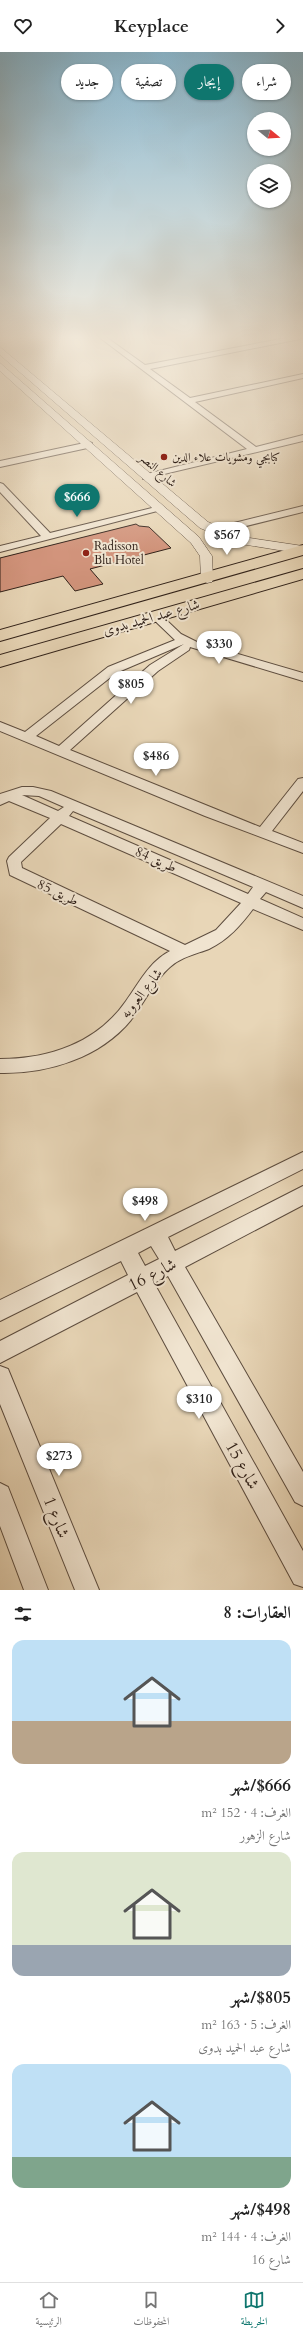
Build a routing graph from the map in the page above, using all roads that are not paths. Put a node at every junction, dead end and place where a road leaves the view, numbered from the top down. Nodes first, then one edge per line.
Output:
1 (48, 409) edge
2 (68, 409) edge
3 (198, 409) edge
4 (303, 438) edge
5 (85, 442) junction
6 (254, 450) junction
7 (0, 456) edge
8 (0, 464) edge
9 (146, 477) junction
10 (0, 486) edge
11 (160, 509) junction
12 (303, 509) edge
13 (218, 533) junction
14 (48, 537) junction
15 (0, 549) edge
16 (212, 549) junction
17 (303, 550) edge
18 (303, 574) edge
19 (207, 579) junction
20 (156, 616) junction
21 (1, 635) edge
22 (188, 642) junction
23 (0, 661) edge
24 (303, 677) edge
25 (0, 726) edge
26 (27, 737) junction
27 (61, 751) junction
28 (303, 782) edge
29 (5, 797) edge
30 (72, 805) junction
31 (60, 817) junction
32 (263, 833) junction
33 (303, 848) edge
34 (263, 885) junction
35 (250, 901) junction
36 (303, 902) edge
37 (303, 924) edge
38 (184, 951) junction
39 (0, 1066) edge
40 (303, 1160) edge
41 (303, 1195) edge
42 (155, 1234) junction
43 (125, 1249) junction
44 (172, 1263) junction
45 (142, 1279) junction
46 (0, 1311) edge
47 (0, 1352) edge
48 (0, 1377) edge
49 (303, 1494) edge
50 (0, 1495) edge
51 (300, 1561) edge
52 (36, 1590) edge
53 (86, 1590) edge

1 - 5 street, شارع النصر
2 - 9 street, شارع النصر
3 - 6 street
4 - 6 street
5 - 7 street
5 - 8 street
5 - 11 street, شارع النصر
6 - 9 street
9 - 13 street, شارع النصر
10 - 14 street
11 - 14 street
11 - 16 street, شارع النصر
12 - 13 street
13 - 16 street
13 - 17 street, شارع النصر
14 - 15 street
16 - 19 street, شارع النصر
17 - 19 main road, شارع عبد الحميد بدوى
18 - 20 main road, شارع عبد الحميد بدوى
19 - 21 main road, شارع عبد الحميد بدوى
20 - 22 street
20 - 23 main road, شارع عبد الحميد بدوى
22 - 24 street
22 - 26 street
22 - 27 street
25 - 26 street
26 - 27 street
27 - 32 street
28 - 32 street
29 - 30 street, طريق 84
29 - 31 street, طريق 84
30 - 31 street, طريق 85
30 - 34 street, طريق 84
31 - 35 street, طريق 84
31 - 38 street, طريق 85
32 - 33 street
34 - 35 street, شارع العروبه
34 - 36 street, طريق 84
35 - 37 street, طريق 84
35 - 38 street, شارع العروبه
38 - 39 street, شارع العروبه
40 - 42 street
41 - 44 street, شارع 16
42 - 43 street
42 - 44 street
43 - 45 street, شارع 15
43 - 46 street
44 - 45 street, شارع 16
44 - 49 street
45 - 47 street, شارع 16
45 - 51 street, شارع 15
48 - 53 street, شارع 1
50 - 52 street

